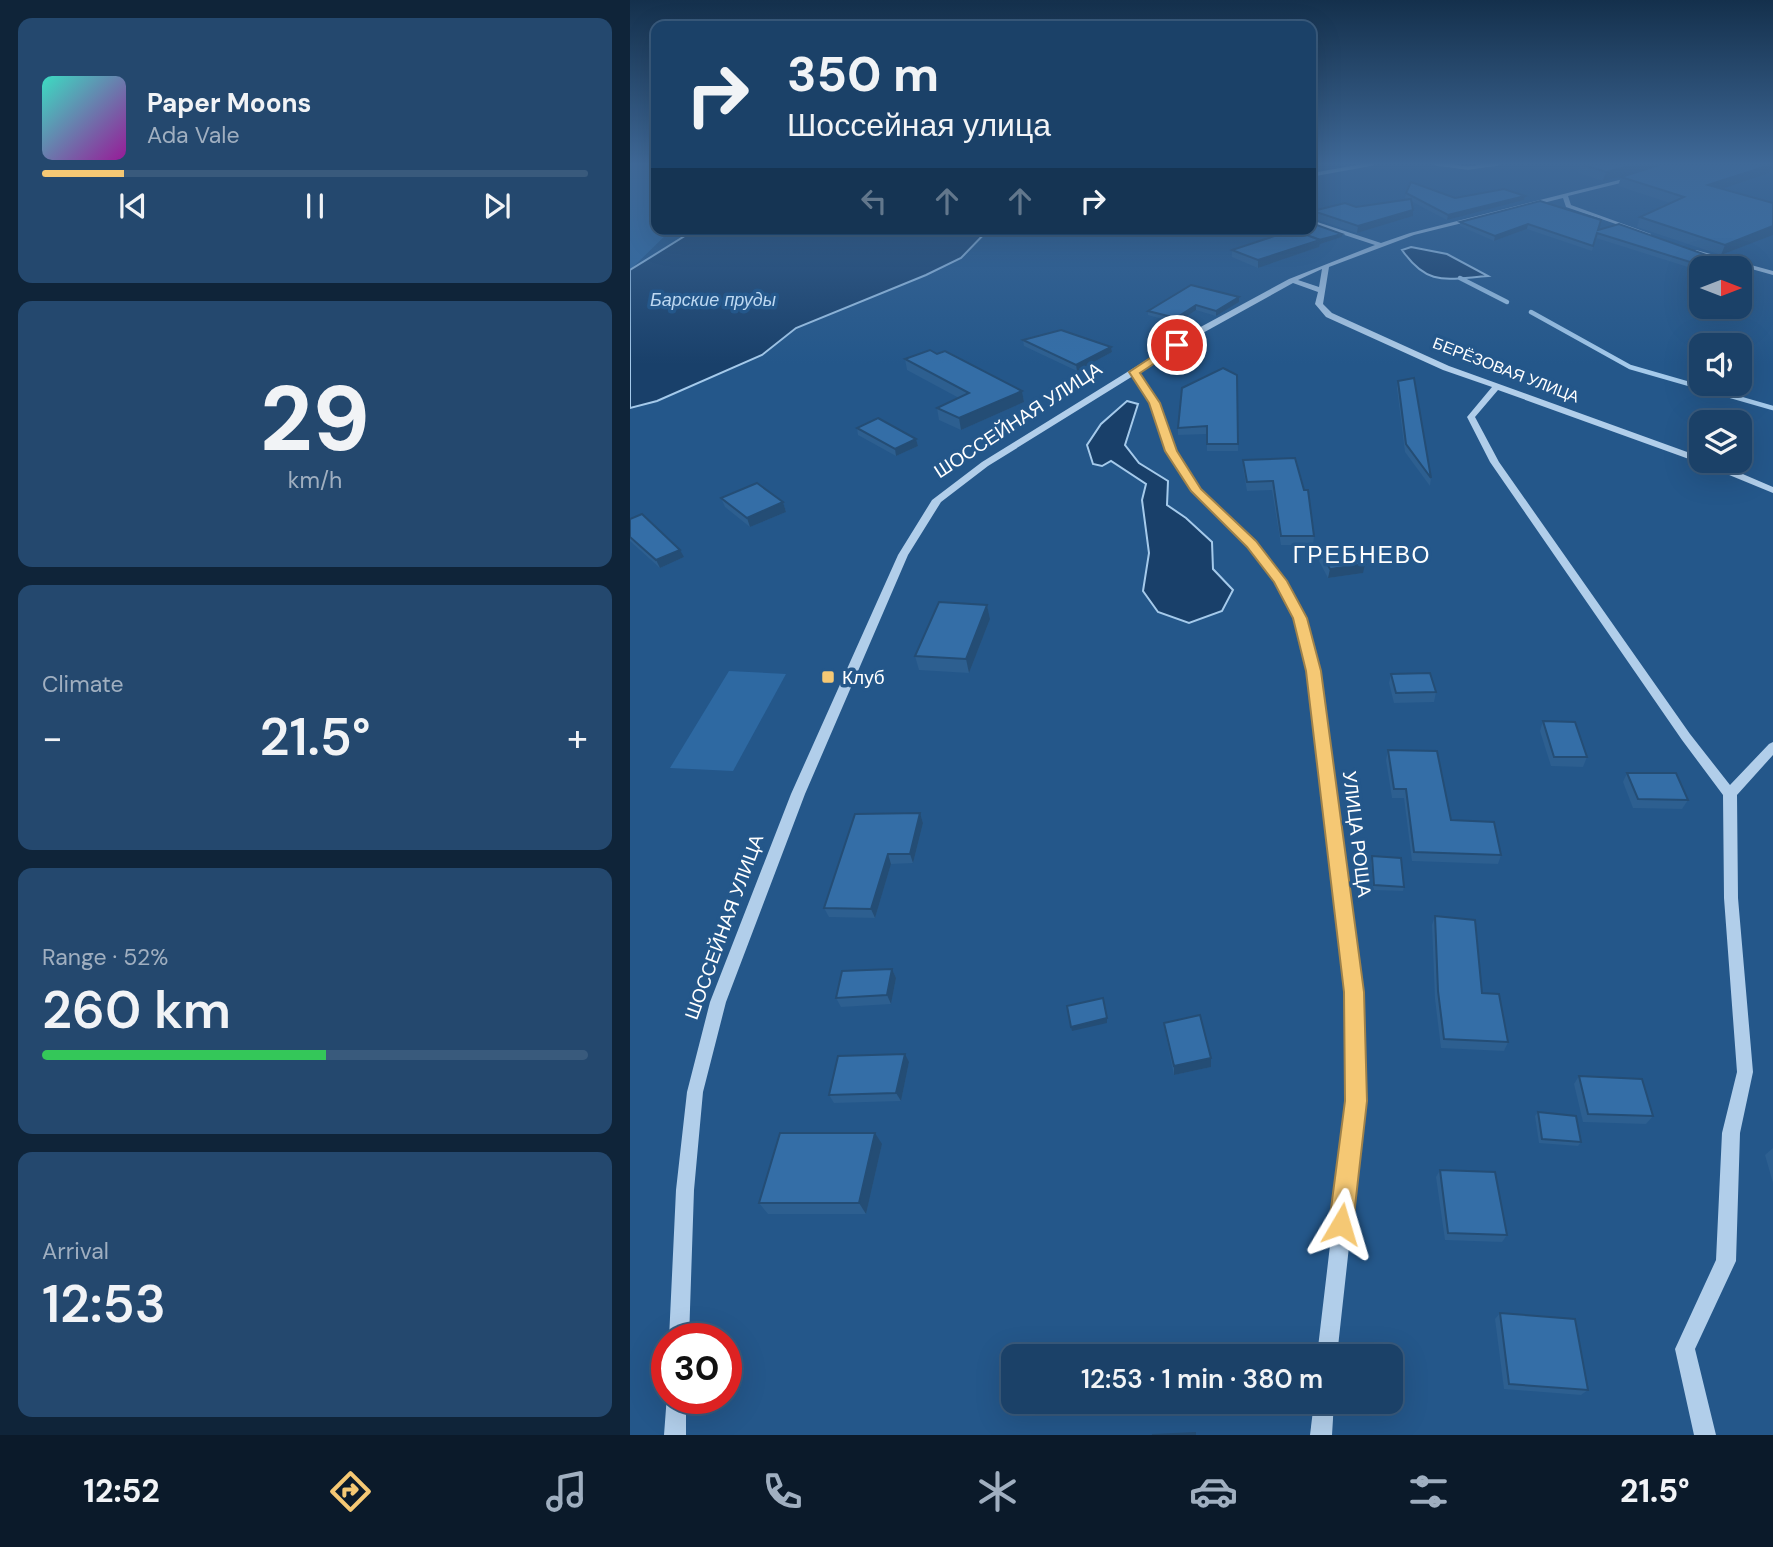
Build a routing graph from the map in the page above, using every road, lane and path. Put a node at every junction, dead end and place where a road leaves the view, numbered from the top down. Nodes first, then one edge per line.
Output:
1 (1338, 231) edge
2 (1425, 231) edge
3 (1637, 231) edge
4 (1657, 238) edge
5 (1380, 245) junction
6 (1688, 250) edge
7 (1326, 265) junction
8 (1773, 273) edge
9 (1292, 280) junction
10 (1320, 290) junction
11 (1135, 372) junction
12 (1497, 386) junction
13 (1689, 455) edge
14 (1733, 473) edge
15 (1773, 490) edge
16 (1773, 747) edge
17 (1730, 794) junction
18 (680, 1323) edge
19 (1328, 1344) edge
20 (676, 1414) edge
21 (1323, 1414) edge
22 (675, 1435) edge
23 (1321, 1435) edge
24 (1705, 1435) edge

1 - 5 street
2 - 5 street, ШОССЕЙНАЯ УЛИЦА
3 - 4 street
5 - 7 street, ШОССЕЙНАЯ УЛИЦА
6 - 8 street
7 - 9 street, ШОССЕЙНАЯ УЛИЦА
7 - 10 street
9 - 10 street
9 - 11 street, ШОССЕЙНАЯ УЛИЦА
10 - 12 street, БЕРЁЗОВАЯ УЛИЦА
11 - 18 street, ШОССЕЙНАЯ УЛИЦА
11 - 19 street, УЛИЦА РОЩА
12 - 13 street, БЕРЁЗОВАЯ УЛИЦА
12 - 17 street
14 - 15 street, БЕРЁЗОВАЯ УЛИЦА
16 - 17 street
17 - 24 street
20 - 22 street
21 - 23 street

